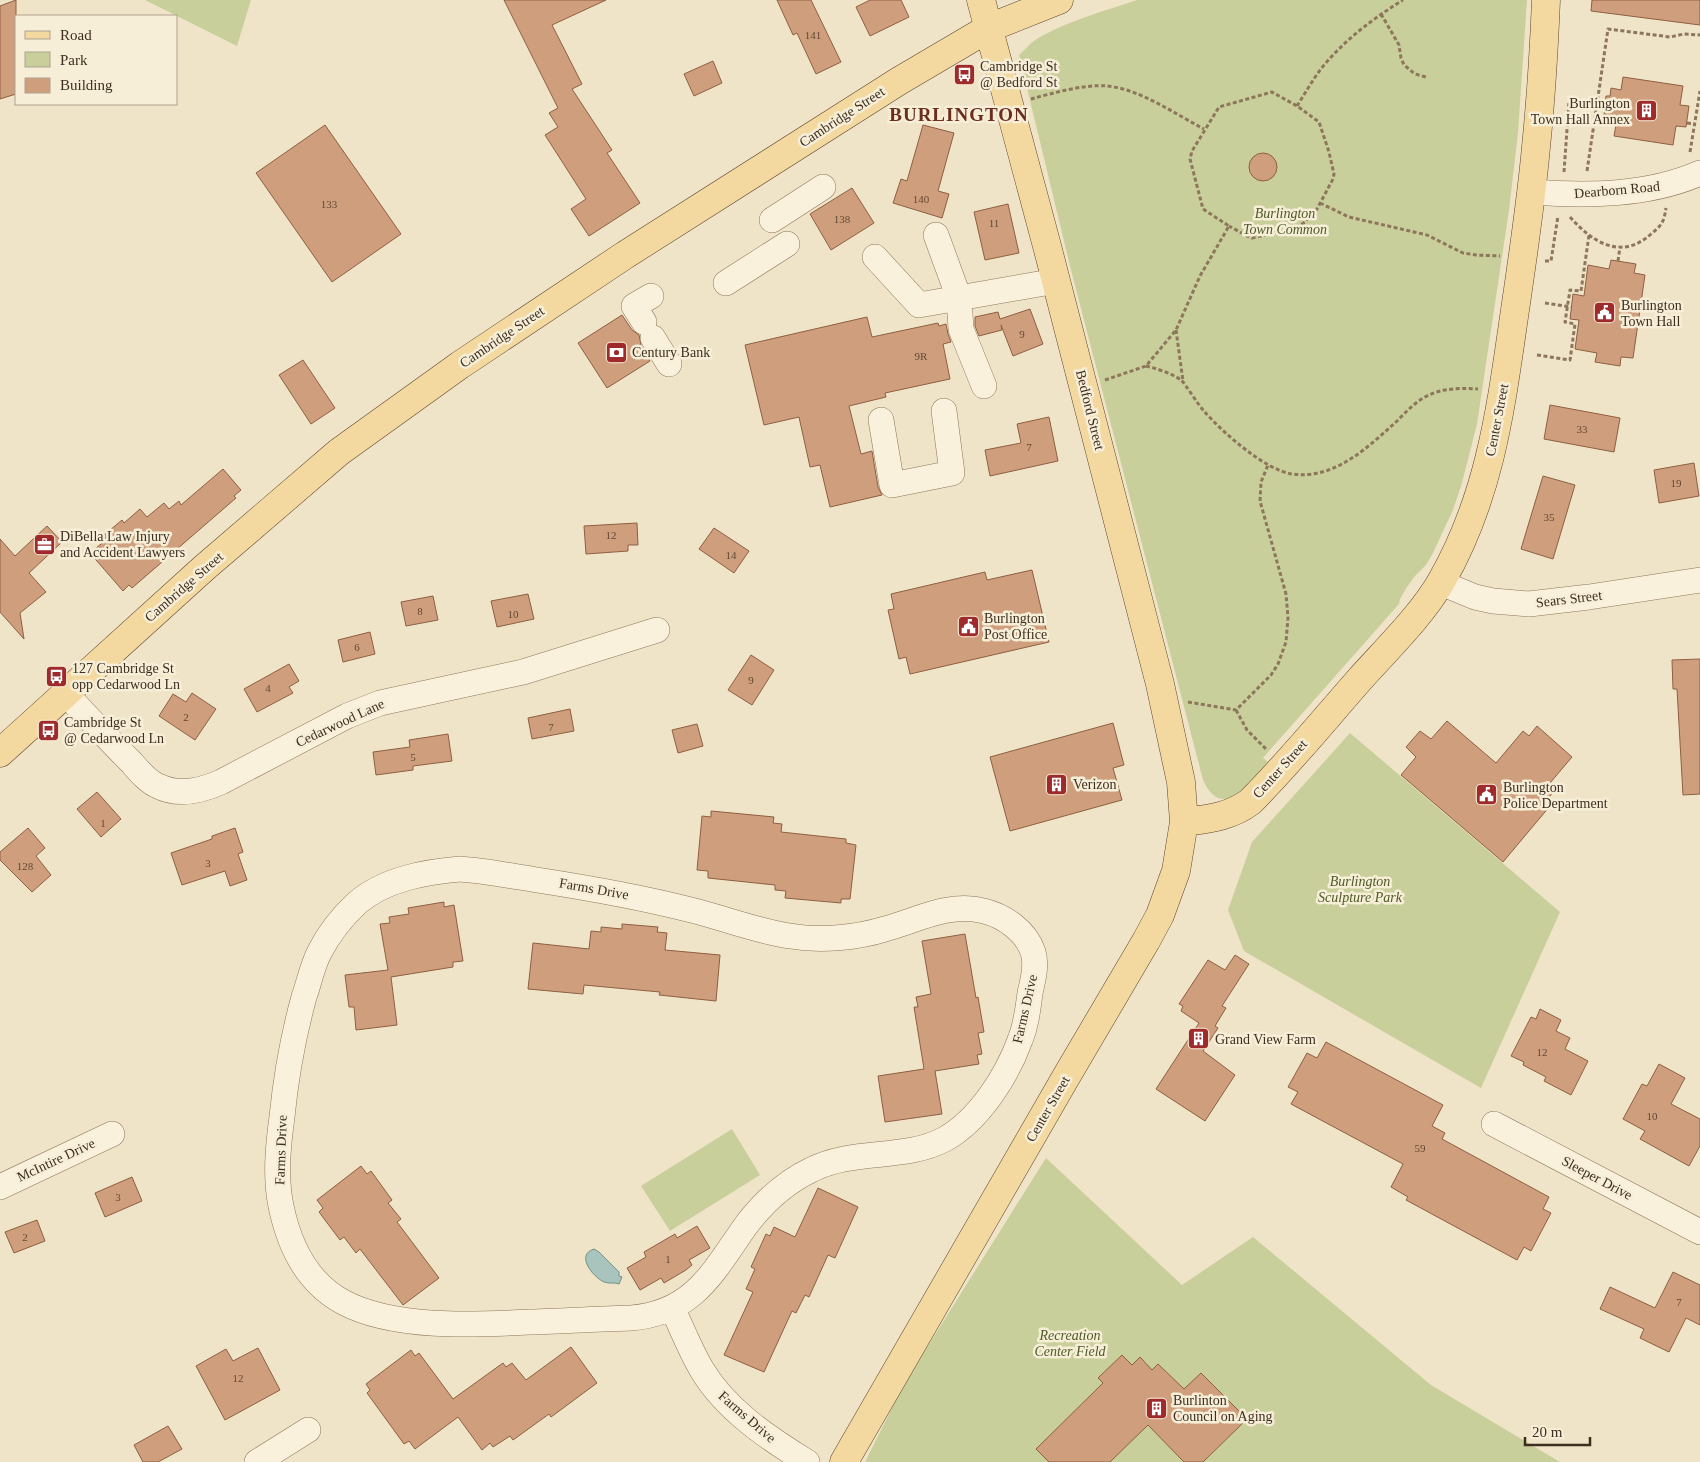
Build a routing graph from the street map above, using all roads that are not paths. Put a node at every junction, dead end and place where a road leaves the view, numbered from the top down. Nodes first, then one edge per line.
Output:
1 (981, 0) edge
2 (1059, 0) edge
3 (1546, 0) edge
4 (989, 28) junction
5 (1700, 173) edge
6 (823, 187) dead end
7 (1531, 192) junction
8 (772, 220) dead end
9 (936, 235) dead end
10 (787, 244) dead end
11 (875, 257) dead end
12 (1056, 281) junction
13 (726, 283) dead end
14 (651, 296) dead end
15 (959, 298) junction
16 (669, 364) dead end
17 (984, 386) dead end
18 (944, 410) dead end
19 (881, 420) dead end
20 (1700, 580) edge
21 (1441, 583) junction
22 (657, 630) dead end
23 (65, 693) junction
24 (0, 753) edge
25 (1184, 822) junction
26 (1494, 1124) dead end
27 (112, 1134) dead end
28 (0, 1187) edge
29 (1700, 1232) edge
30 (672, 1308) junction
31 (308, 1430) dead end
32 (257, 1462) edge
33 (807, 1462) edge
34 (844, 1462) edge

1 - 4 main road, Bedford Street
2 - 4 main road, Cambridge Street
3 - 7 main road, Center Street
4 - 12 main road, Bedford Street
4 - 23 main road, Cambridge Street
5 - 7 street, Dearborn Road
6 - 8 street
7 - 21 main road, Center Street
9 - 15 street
10 - 13 street
11 - 15 street
12 - 15 street
12 - 25 main road, Bedford Street
14 - 16 street
15 - 17 street
18 - 19 street
20 - 21 street, Sears Street
21 - 25 main road, Center Street
22 - 23 street, Cedarwood Lane
23 - 24 main road, Cambridge Street
25 - 34 main road, Center Street
26 - 29 street, Sleeper Drive
27 - 28 street, McIntire Drive
30 - 30 street, Farms Drive
30 - 33 street, Farms Drive
31 - 32 street

